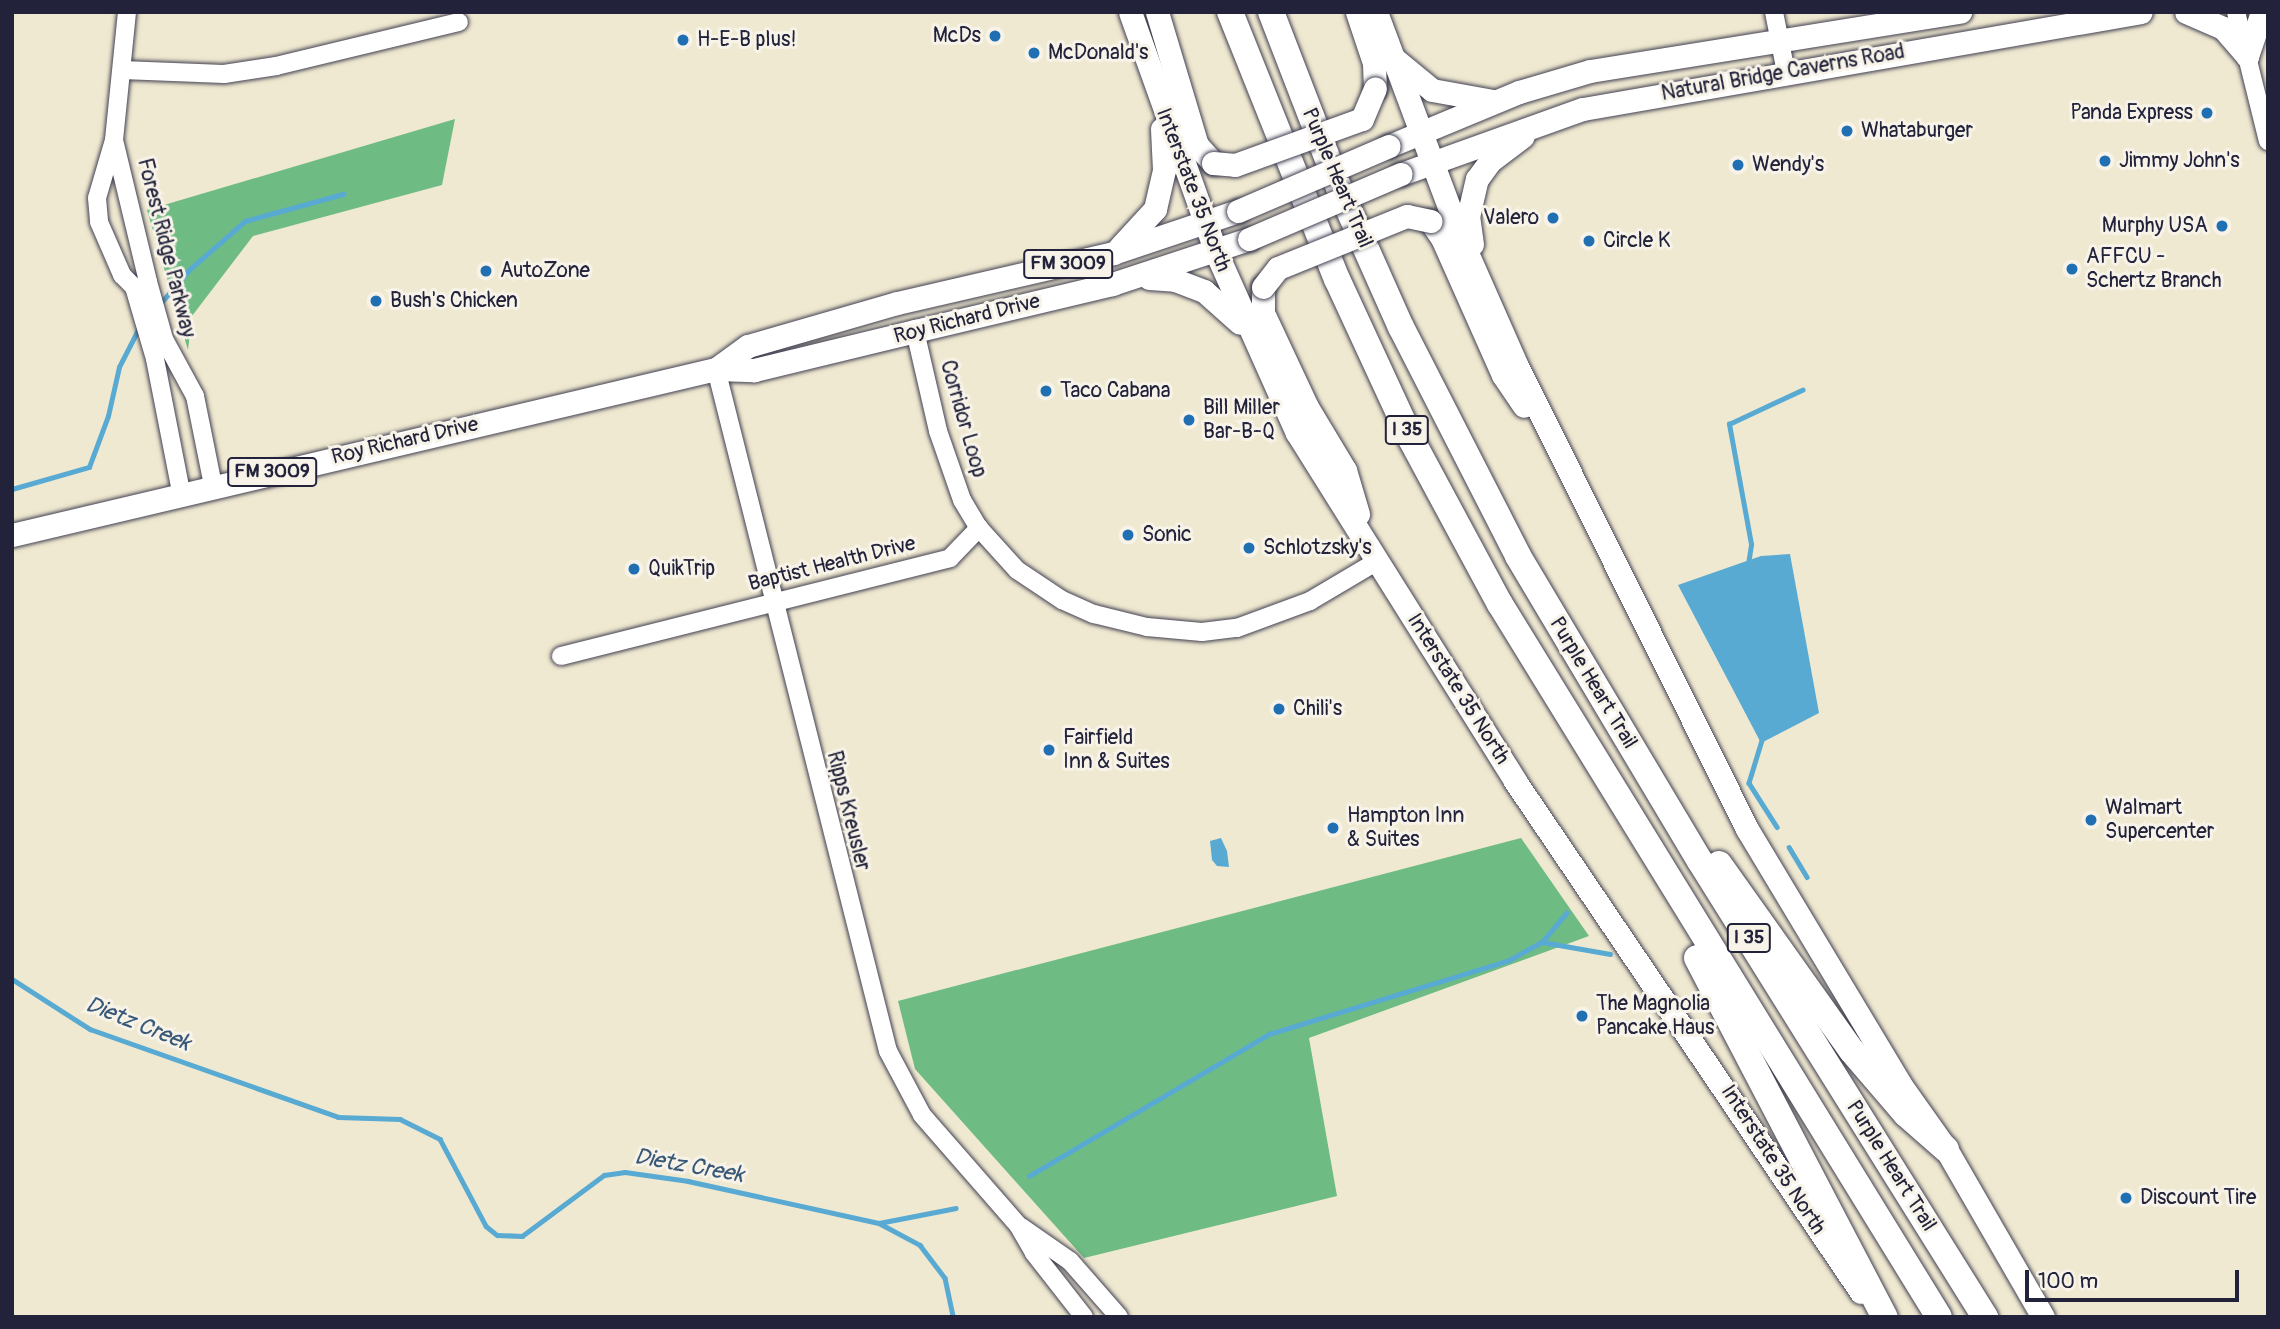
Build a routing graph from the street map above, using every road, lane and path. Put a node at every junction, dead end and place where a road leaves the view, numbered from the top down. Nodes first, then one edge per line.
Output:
1 (127, 12) edge
2 (1130, 12) edge
3 (1157, 12) edge
4 (1230, 12) edge
5 (1271, 12) edge
6 (1357, 12) edge
7 (1376, 12) edge
8 (1774, 12) edge
9 (1961, 12) edge
10 (2141, 12) edge
11 (2186, 12) edge
12 (2236, 12) edge
13 (2262, 12) edge
14 (459, 22) dead end
15 (1780, 41) junction
16 (2247, 56) junction
17 (1392, 57) junction
18 (122, 70) junction
19 (1786, 72) junction
20 (1496, 102) junction
21 (1161, 104) junction
22 (1546, 120) junction
23 (1419, 132) junction
24 (114, 140) junction
25 (2268, 141) edge
26 (1431, 162) junction
27 (1205, 224) junction
28 (1216, 252) junction
29 (1113, 253) junction
30 (1475, 272) junction
31 (1135, 277) junction
32 (141, 284) junction
33 (915, 331) junction
34 (1249, 331) junction
35 (716, 369) junction
36 (213, 485) junction
37 (181, 492) junction
38 (1582, 493) junction
39 (979, 528) junction
40 (12, 535) edge
41 (1373, 551) junction
42 (772, 602) junction
43 (561, 656) dead end
44 (1649, 778) junction
45 (1632, 824) junction
46 (1946, 1149) junction
47 (1018, 1225) junction
48 (1084, 1317) edge
49 (1119, 1317) edge
50 (1879, 1317) edge
51 (1885, 1317) edge
52 (1939, 1317) edge
53 (1985, 1317) edge
54 (2043, 1317) edge

1 - 18 street, Forest Ridge Parkway
2 - 21 main road, Interstate 35 North
3 - 6 main road, bridge
4 - 45 highway, Purple Heart Trail / I 35
5 - 44 highway, Purple Heart Trail / I 35
7 - 17 main road
8 - 15 street
9 - 15 main road, Natural Bridge Caverns Road / FM 3009
10 - 19 main road, Natural Bridge Caverns Road / FM 3009
11 - 16 main road
12 - 16 street
13 - 16 main road
14 - 18 street
15 - 19 street
15 - 20 main road, Natural Bridge Caverns Road / FM 3009
16 - 25 street
17 - 20 main road
17 - 23 main road
18 - 24 street, Forest Ridge Parkway
19 - 22 main road, Natural Bridge Caverns Road / FM 3009
20 - 23 main road, Natural Bridge Caverns Road / FM 3009
21 - 27 main road, Interstate 35 North
21 - 29 main road
22 - 26 main road, Natural Bridge Caverns Road / FM 3009
22 - 30 main road
23 - 26 main road
23 - 27 main road, Natural Bridge Caverns Road / FM 3009, bridge
24 - 32 street, Forest Ridge Parkway
24 - 32 street, Forest Ridge Parkway
26 - 28 main road, FM 3009, bridge
26 - 30 main road
27 - 28 main road, Interstate 35 North
27 - 29 main road, Roy Richard Drive / FM 3009
28 - 31 main road, Roy Richard Drive / FM 3009
28 - 34 main road, Interstate 35 North
29 - 35 main road, Roy Richard Drive / FM 3009
30 - 38 main road
31 - 33 main road, Roy Richard Drive / FM 3009
31 - 34 main road
32 - 36 street, Forest Ridge Parkway
32 - 37 street, Forest Ridge Parkway
33 - 35 main road, Roy Richard Drive / FM 3009
33 - 39 street, Corridor Loop
34 - 41 main road, Interstate 35 North
35 - 36 main road, Roy Richard Drive / FM 3009
35 - 42 street, Ripps Kreusler
36 - 37 main road, Roy Richard Drive / FM 3009
37 - 40 main road, Roy Richard Drive / FM 3009
38 - 41 main road, bridge
38 - 46 main road
39 - 41 street, Corridor Loop
39 - 42 street, Baptist Health Drive
41 - 50 main road, Interstate 35 North
42 - 43 street, Baptist Health Drive
42 - 47 street, Ripps Kreusler
44 - 46 highway
44 - 53 highway, Purple Heart Trail / I 35
45 - 51 highway
45 - 52 highway, Purple Heart Trail / I 35
46 - 54 main road
47 - 48 street, Ripps Kreusler
47 - 49 street, Ripps Kreusler

